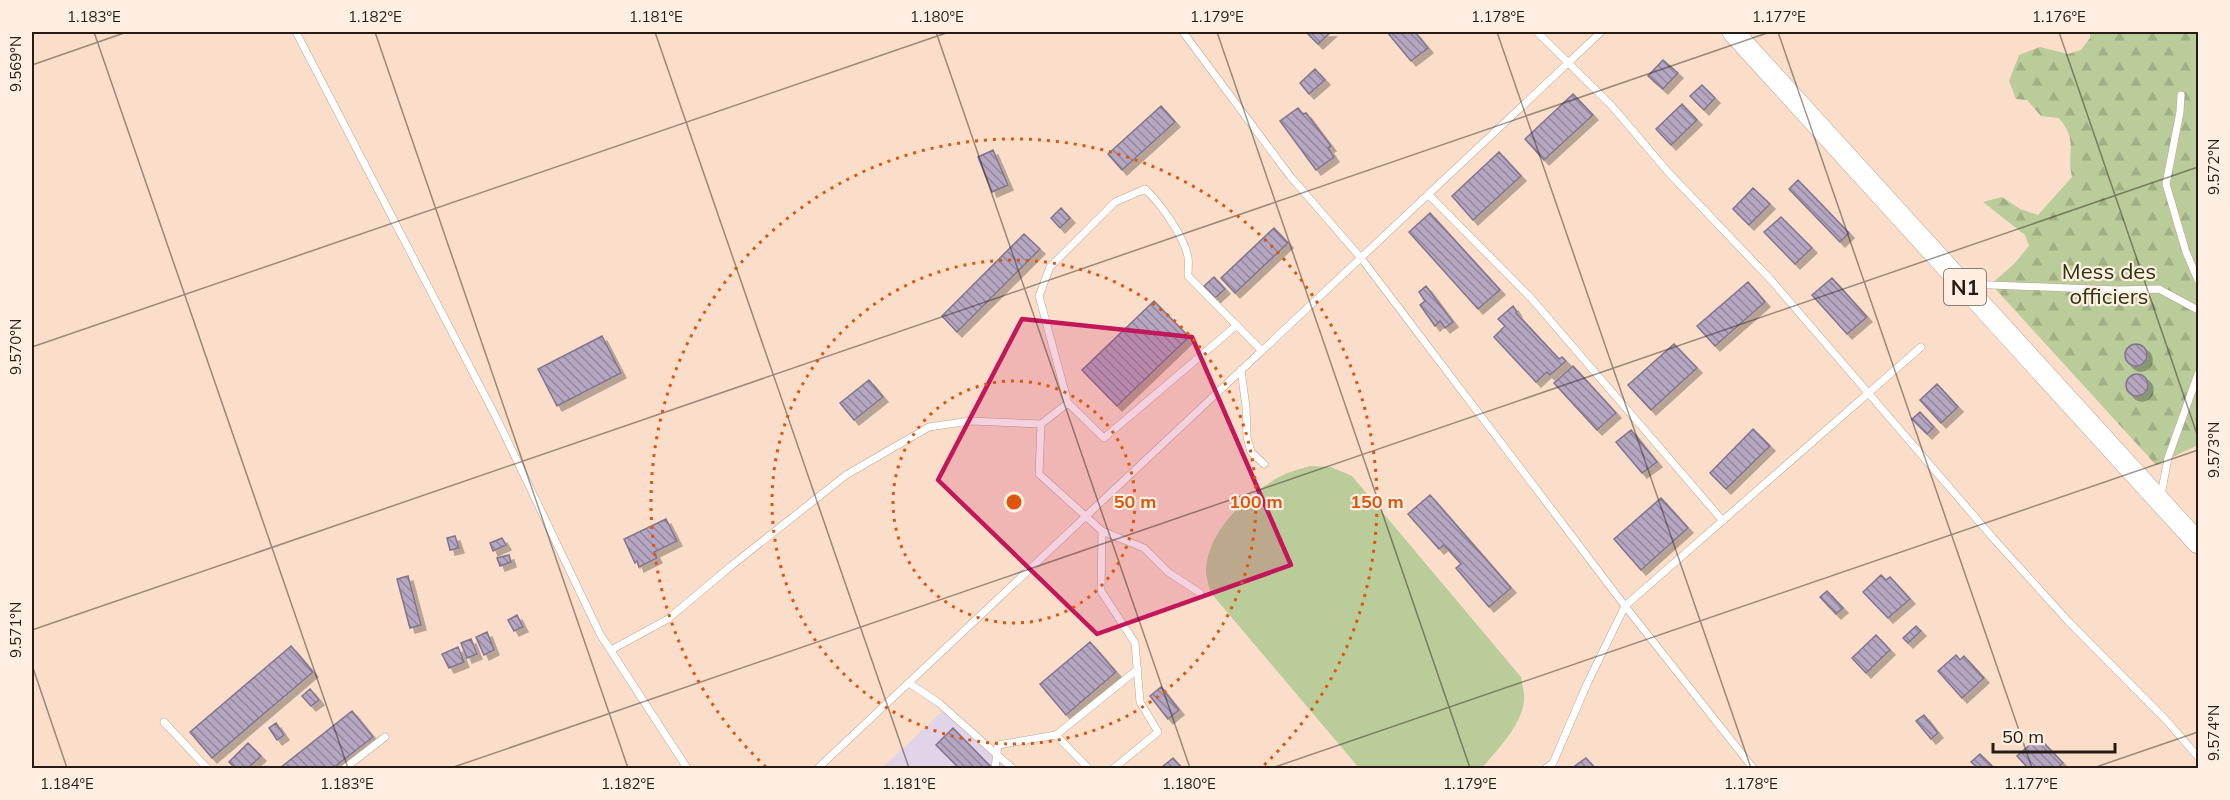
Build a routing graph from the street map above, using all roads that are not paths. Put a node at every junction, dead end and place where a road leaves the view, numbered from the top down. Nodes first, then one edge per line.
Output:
1 (296, 32) edge
2 (1183, 32) edge
3 (1537, 32) edge
4 (1600, 32) edge
5 (1733, 32) edge
6 (1568, 63) junction
7 (2181, 95) dead end
8 (1428, 194) junction
9 (1361, 258) junction
10 (2199, 280) edge
11 (1963, 284) junction
12 (2199, 310) edge
13 (1237, 325) junction
14 (1921, 347) dead end
15 (1262, 351) junction
16 (1241, 370) junction
17 (2199, 374) edge
18 (1869, 394) junction
19 (1068, 403) junction
20 (1041, 424) junction
21 (1264, 464) dead end
22 (2160, 500) junction
23 (1086, 516) junction
24 (1723, 521) junction
25 (1102, 531) junction
26 (2199, 543) edge
27 (1200, 593) dead end
28 (1625, 606) junction
29 (611, 650) junction
30 (1138, 669) junction
31 (909, 683) junction
32 (164, 722) dead end
33 (1056, 735) junction
34 (385, 737) dead end
35 (997, 755) junction
36 (2199, 757) edge
37 (207, 768) edge
38 (345, 768) edge
39 (687, 768) edge
40 (818, 768) edge
41 (995, 768) edge
42 (1012, 768) edge
43 (1088, 768) edge
44 (1114, 768) edge
45 (1546, 768) edge
46 (1753, 768) edge

1 - 29 lane
2 - 9 lane
3 - 6 lane
4 - 6 lane
5 - 11 highway, N1
6 - 8 lane
6 - 18 lane
7 - 10 lane
8 - 9 lane
8 - 24 lane
9 - 15 lane
9 - 28 lane
11 - 12 lane
11 - 22 highway, N1
13 - 15 lane
13 - 19 lane
13 - 19 lane
14 - 18 lane
15 - 16 lane
16 - 21 lane
16 - 23 lane
17 - 22 lane
18 - 24 lane
18 - 36 lane
19 - 20 lane
20 - 23 lane
20 - 29 lane
22 - 26 highway, N1
23 - 25 lane
23 - 31 lane
24 - 28 lane
25 - 27 lane
25 - 30 lane
28 - 45 lane
28 - 46 lane
29 - 39 lane
30 - 33 lane
30 - 44 lane
31 - 35 lane
31 - 40 lane
32 - 37 lane
33 - 35 lane
33 - 43 lane
34 - 38 lane
35 - 41 lane
35 - 42 lane

